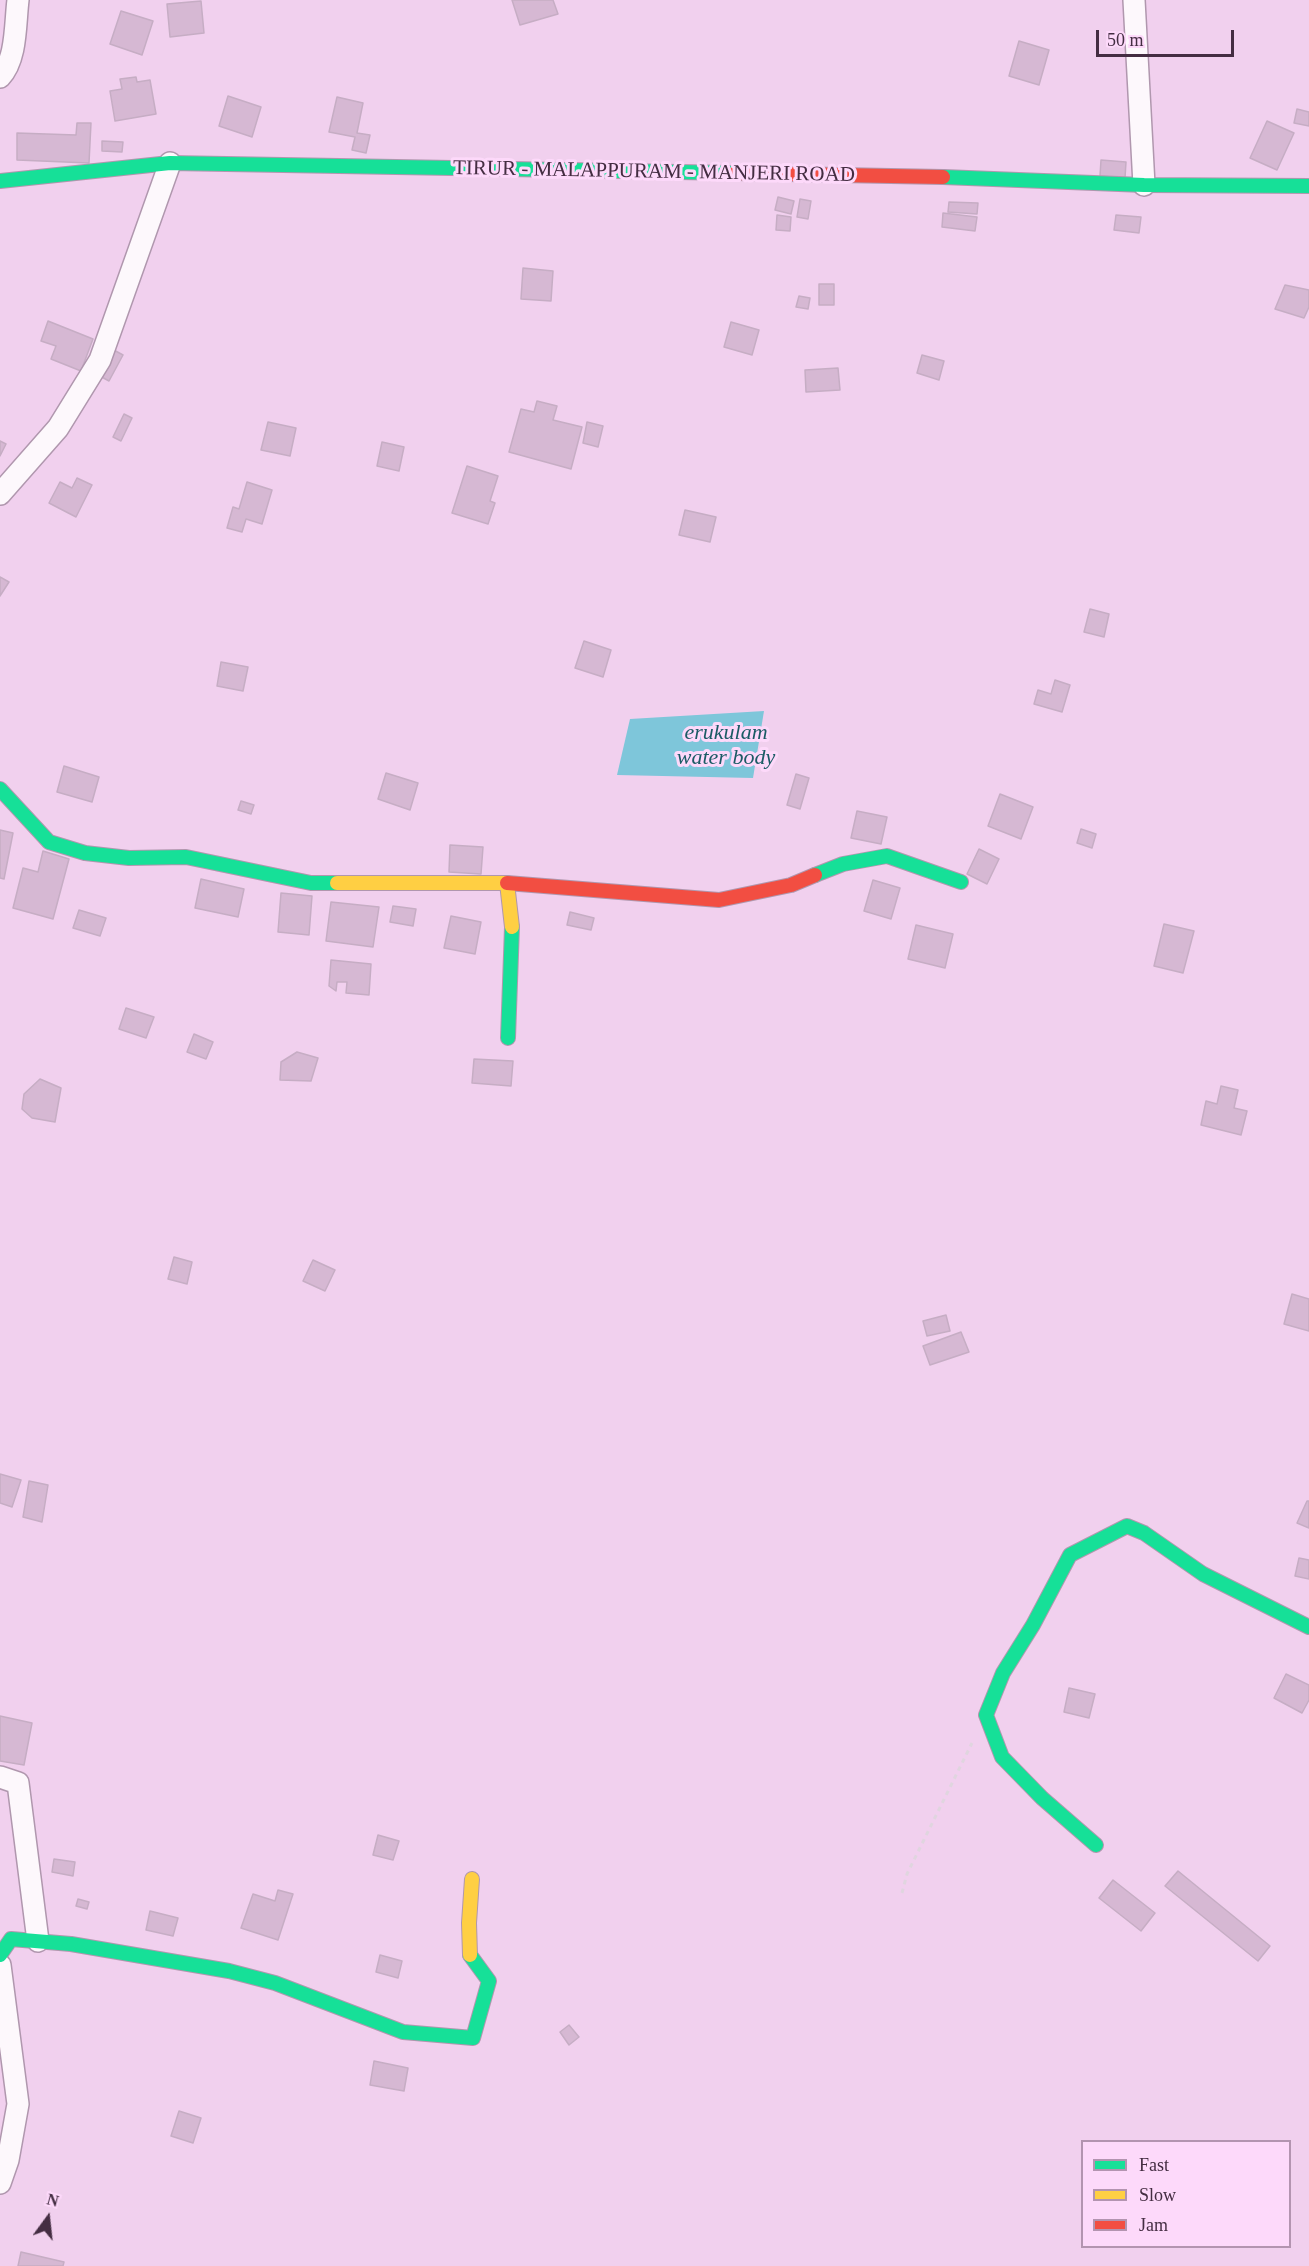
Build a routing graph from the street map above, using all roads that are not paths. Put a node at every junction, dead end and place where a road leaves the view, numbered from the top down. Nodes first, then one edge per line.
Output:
1 (18, 0) edge
2 (1134, 0) edge
3 (0, 77) edge
4 (170, 163) junction
5 (0, 180) edge
6 (1144, 185) junction
7 (1309, 186) edge
8 (0, 494) edge
9 (0, 789) edge
10 (961, 882) dead end
11 (507, 883) junction
12 (508, 1038) dead end
13 (1309, 1627) edge
14 (0, 1777) edge
15 (1096, 1845) dead end
16 (472, 1879) dead end
17 (38, 1941) junction
18 (0, 1955) edge
19 (0, 1965) edge
20 (0, 2183) edge

1 - 3 street
2 - 6 street
4 - 5 street, TIRUR - MALAPPURAM - MANJERI ROAD
4 - 6 street, TIRUR - MALAPPURAM - MANJERI ROAD
4 - 8 street
6 - 7 street, TIRUR - MALAPPURAM - MANJERI ROAD
9 - 11 street
10 - 11 street
11 - 12 street
13 - 15 street
14 - 17 street
16 - 17 street
17 - 18 street
19 - 20 street

